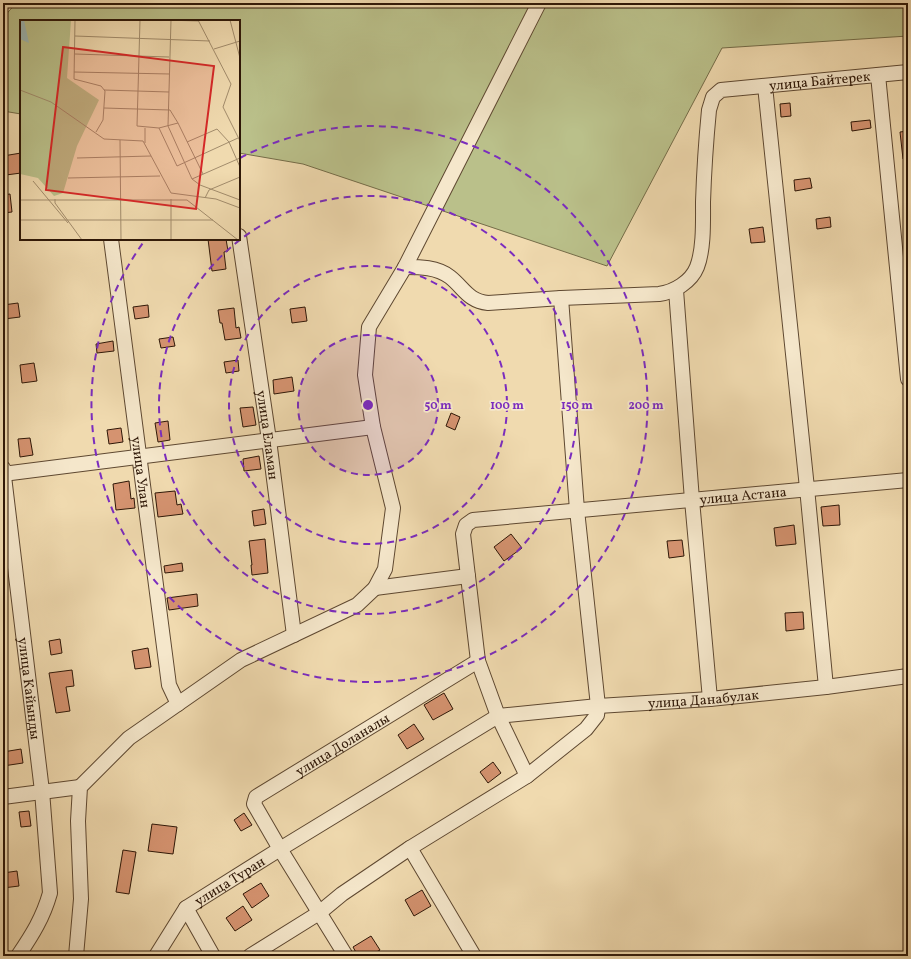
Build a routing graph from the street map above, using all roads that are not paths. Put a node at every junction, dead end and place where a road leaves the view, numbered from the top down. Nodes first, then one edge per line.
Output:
1 (539, 3) edge
2 (908, 72) edge
3 (878, 75) junction
4 (765, 86) junction
5 (111, 240) edge
6 (240, 240) edge
7 (405, 267) junction
8 (676, 290) junction
9 (561, 298) junction
10 (908, 379) edge
11 (373, 427) junction
12 (269, 440) junction
13 (139, 457) junction
14 (3, 472) edge
15 (908, 480) edge
16 (807, 488) junction
17 (692, 500) junction
18 (577, 510) junction
19 (468, 576) junction
20 (375, 588) junction
21 (294, 635) junction
22 (478, 661) junction
23 (908, 676) edge
24 (826, 687) junction
25 (710, 699) junction
26 (178, 704) junction
27 (598, 706) junction
28 (498, 716) junction
29 (527, 776) junction
30 (80, 787) junction
31 (42, 792) junction
32 (3, 796) edge
33 (410, 848) junction
34 (280, 849) junction
35 (186, 908) junction
36 (319, 913) junction
37 (18, 956) edge
38 (76, 956) edge
39 (156, 956) edge
40 (213, 956) edge
41 (250, 956) edge
42 (346, 956) edge
43 (474, 956) edge

1 - 7 street
2 - 3 street, улица Байтерек
3 - 4 street, улица Байтерек
3 - 10 street
4 - 8 street, улица Байтерек
4 - 16 street
5 - 13 street, улица Улан
6 - 12 street, улица Еламан
7 - 9 street
7 - 11 street
8 - 9 street
8 - 17 street
9 - 18 street
11 - 12 street
11 - 20 street
12 - 13 street
12 - 21 street, улица Еламан
13 - 14 street
13 - 26 street, улица Улан
14 - 31 street, улица Кайынды
15 - 16 street, улица Астана
16 - 17 street, улица Астана
16 - 24 street
17 - 18 street, улица Астана
17 - 25 street
18 - 19 street, улица Астана
18 - 27 street
19 - 20 street
19 - 22 street
20 - 21 street
21 - 26 street
22 - 28 street
22 - 34 street, улица Доланалы
23 - 24 street, улица Данабулак
24 - 25 street, улица Данабулак
25 - 27 street, улица Данабулак
26 - 30 street
27 - 28 street, улица Данабулак
27 - 29 street
28 - 29 street
28 - 34 street, улица Туран
29 - 33 street
30 - 31 street
30 - 38 street
31 - 32 street
31 - 37 street, улица Кайынды
33 - 36 street
33 - 43 street
34 - 35 street, улица Туран
34 - 36 street, улица Доланалы
35 - 39 street, улица Туран
35 - 40 street
36 - 41 street
36 - 42 street, улица Доланалы

